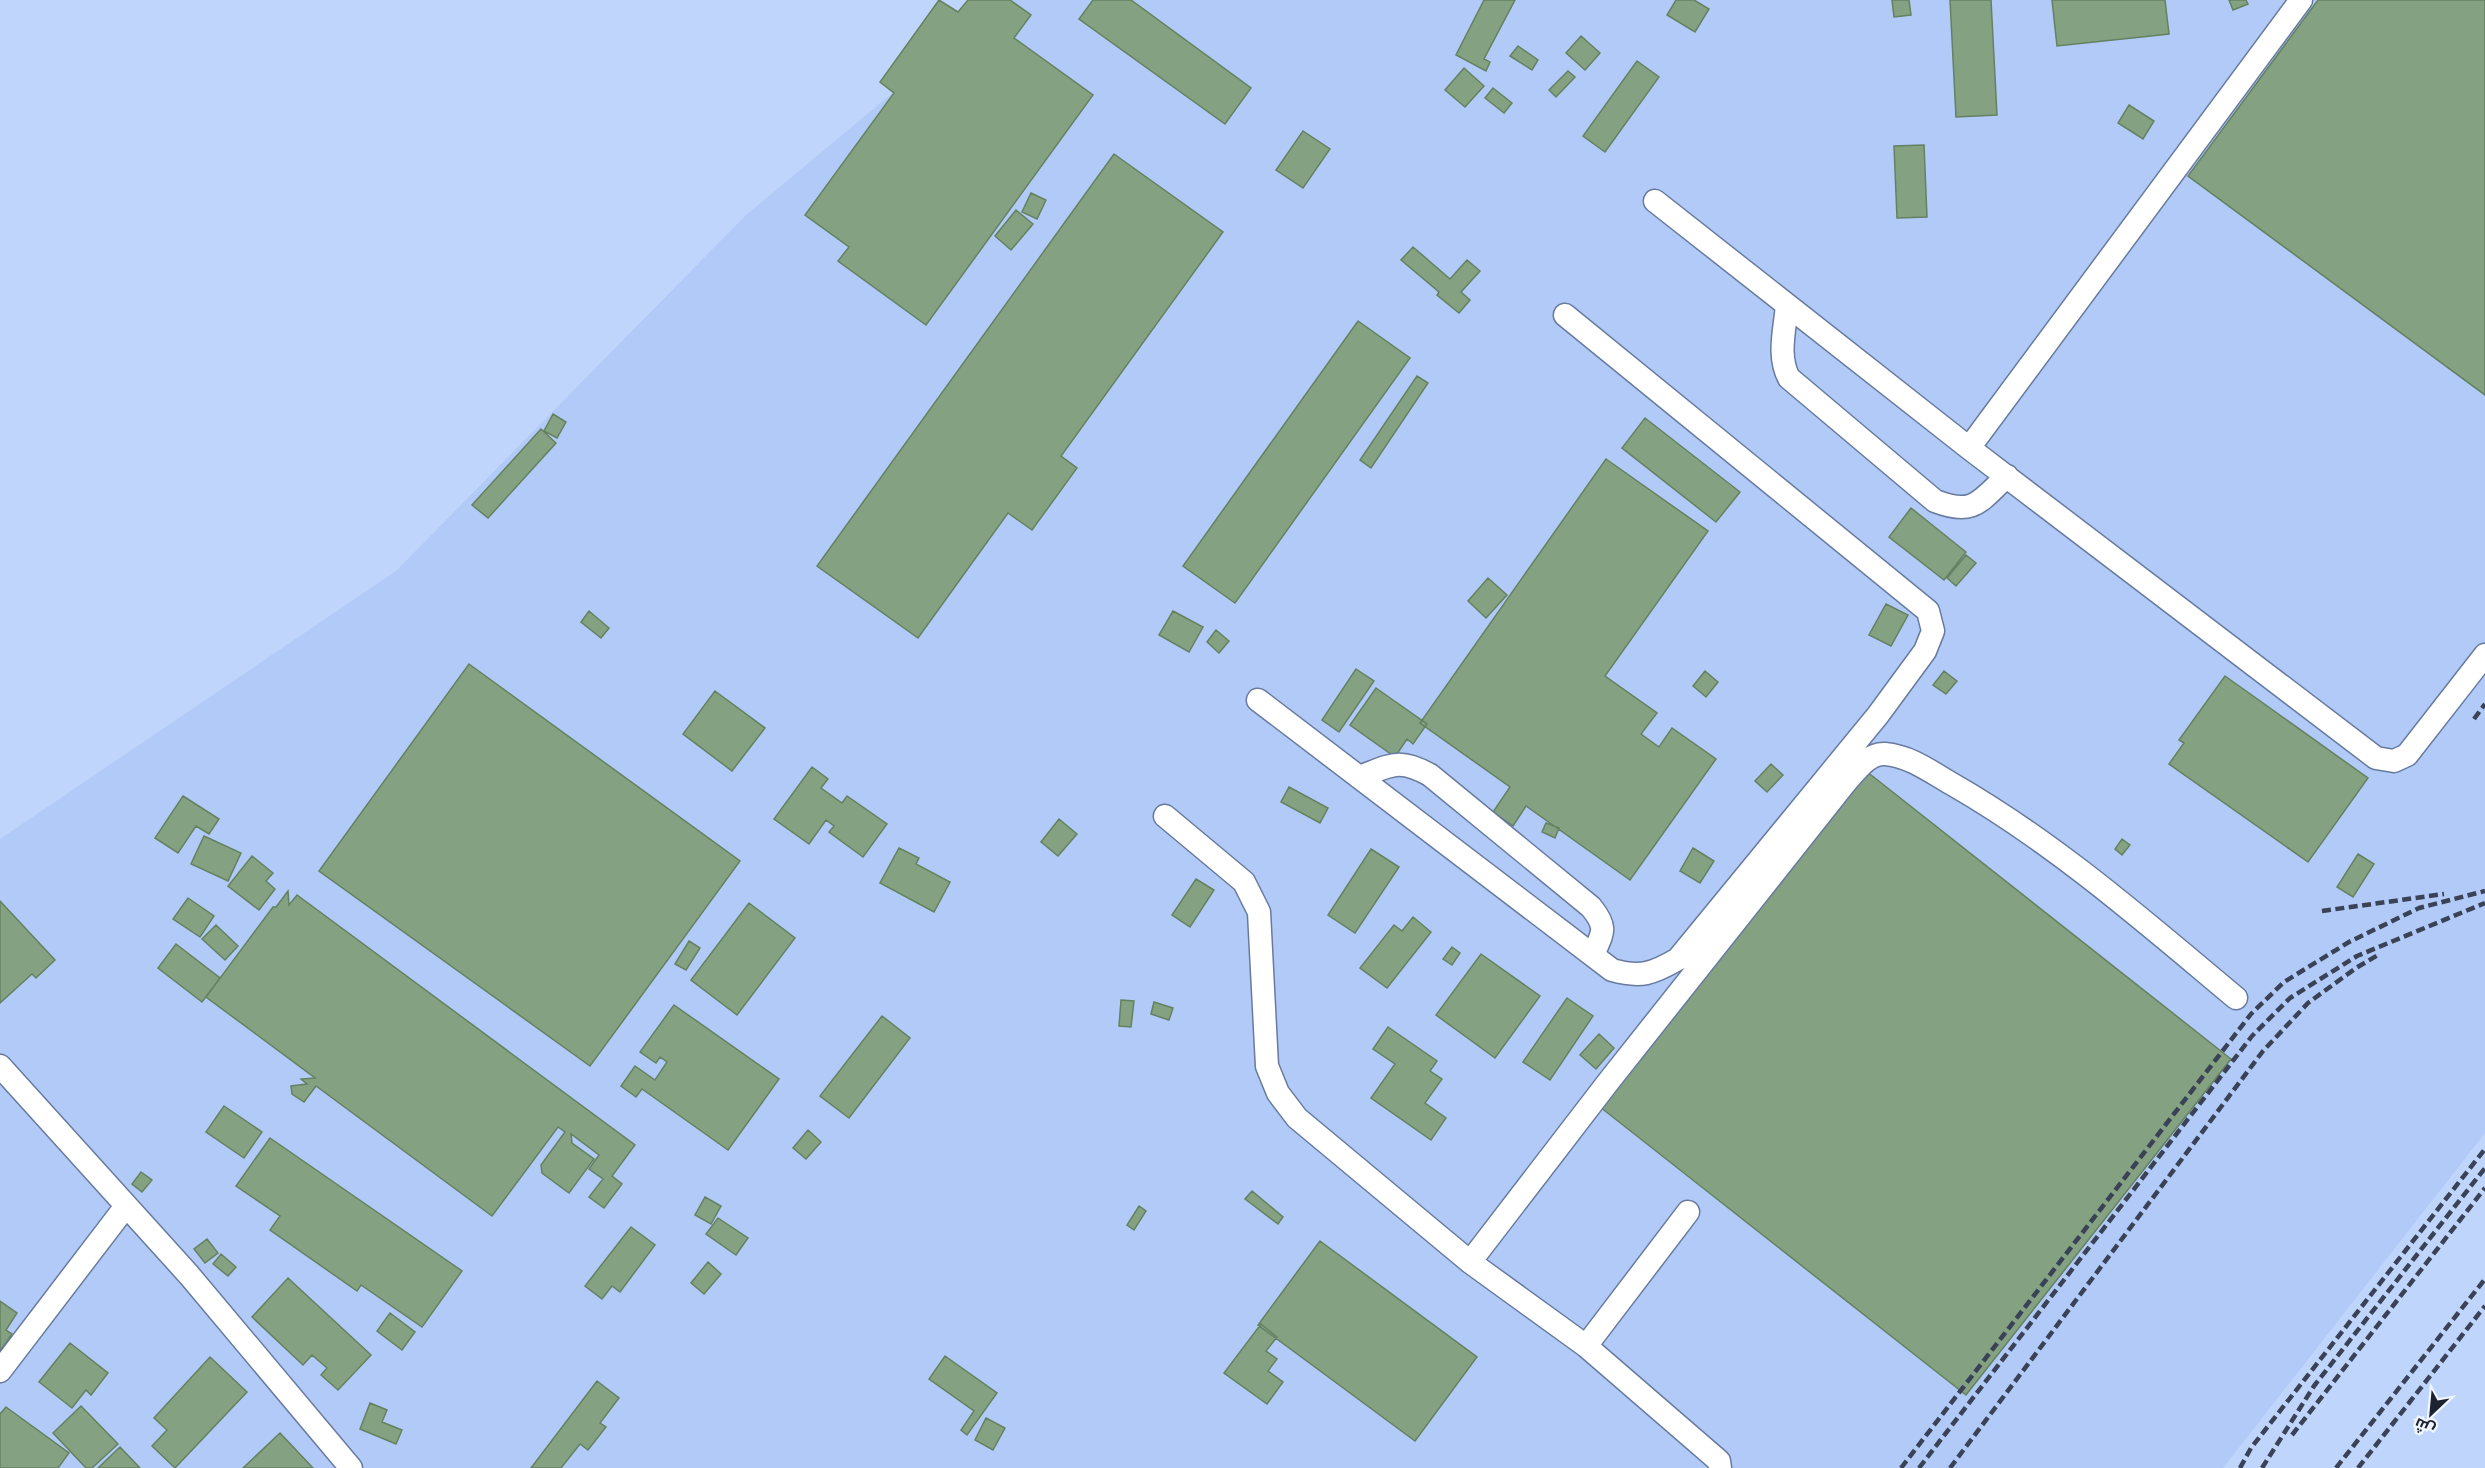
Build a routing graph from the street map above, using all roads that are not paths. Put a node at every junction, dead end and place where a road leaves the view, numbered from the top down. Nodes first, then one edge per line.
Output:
1 (2301, 0) edge
2 (1655, 201) dead end
3 (1787, 305) junction
4 (1565, 315) dead end
5 (1969, 448) junction
6 (2007, 476) junction
7 (2485, 655) edge
8 (1258, 700) dead end
9 (1359, 777) junction
10 (1165, 816) dead end
11 (1593, 955) junction
12 (2236, 998) dead end
13 (0, 1066) edge
14 (126, 1206) junction
15 (1688, 1212) dead end
16 (1470, 1262) junction
17 (1586, 1346) junction
18 (0, 1371) edge
19 (351, 1468) edge
20 (1720, 1468) edge

1 - 5 street
2 - 3 street
3 - 5 street
3 - 6 street
4 - 11 street
5 - 6 street
6 - 7 street
8 - 9 street
9 - 11 street
9 - 11 street
10 - 16 street
12 - 16 street
13 - 14 street
14 - 18 street
14 - 19 street
15 - 17 street
16 - 17 street
17 - 20 street

